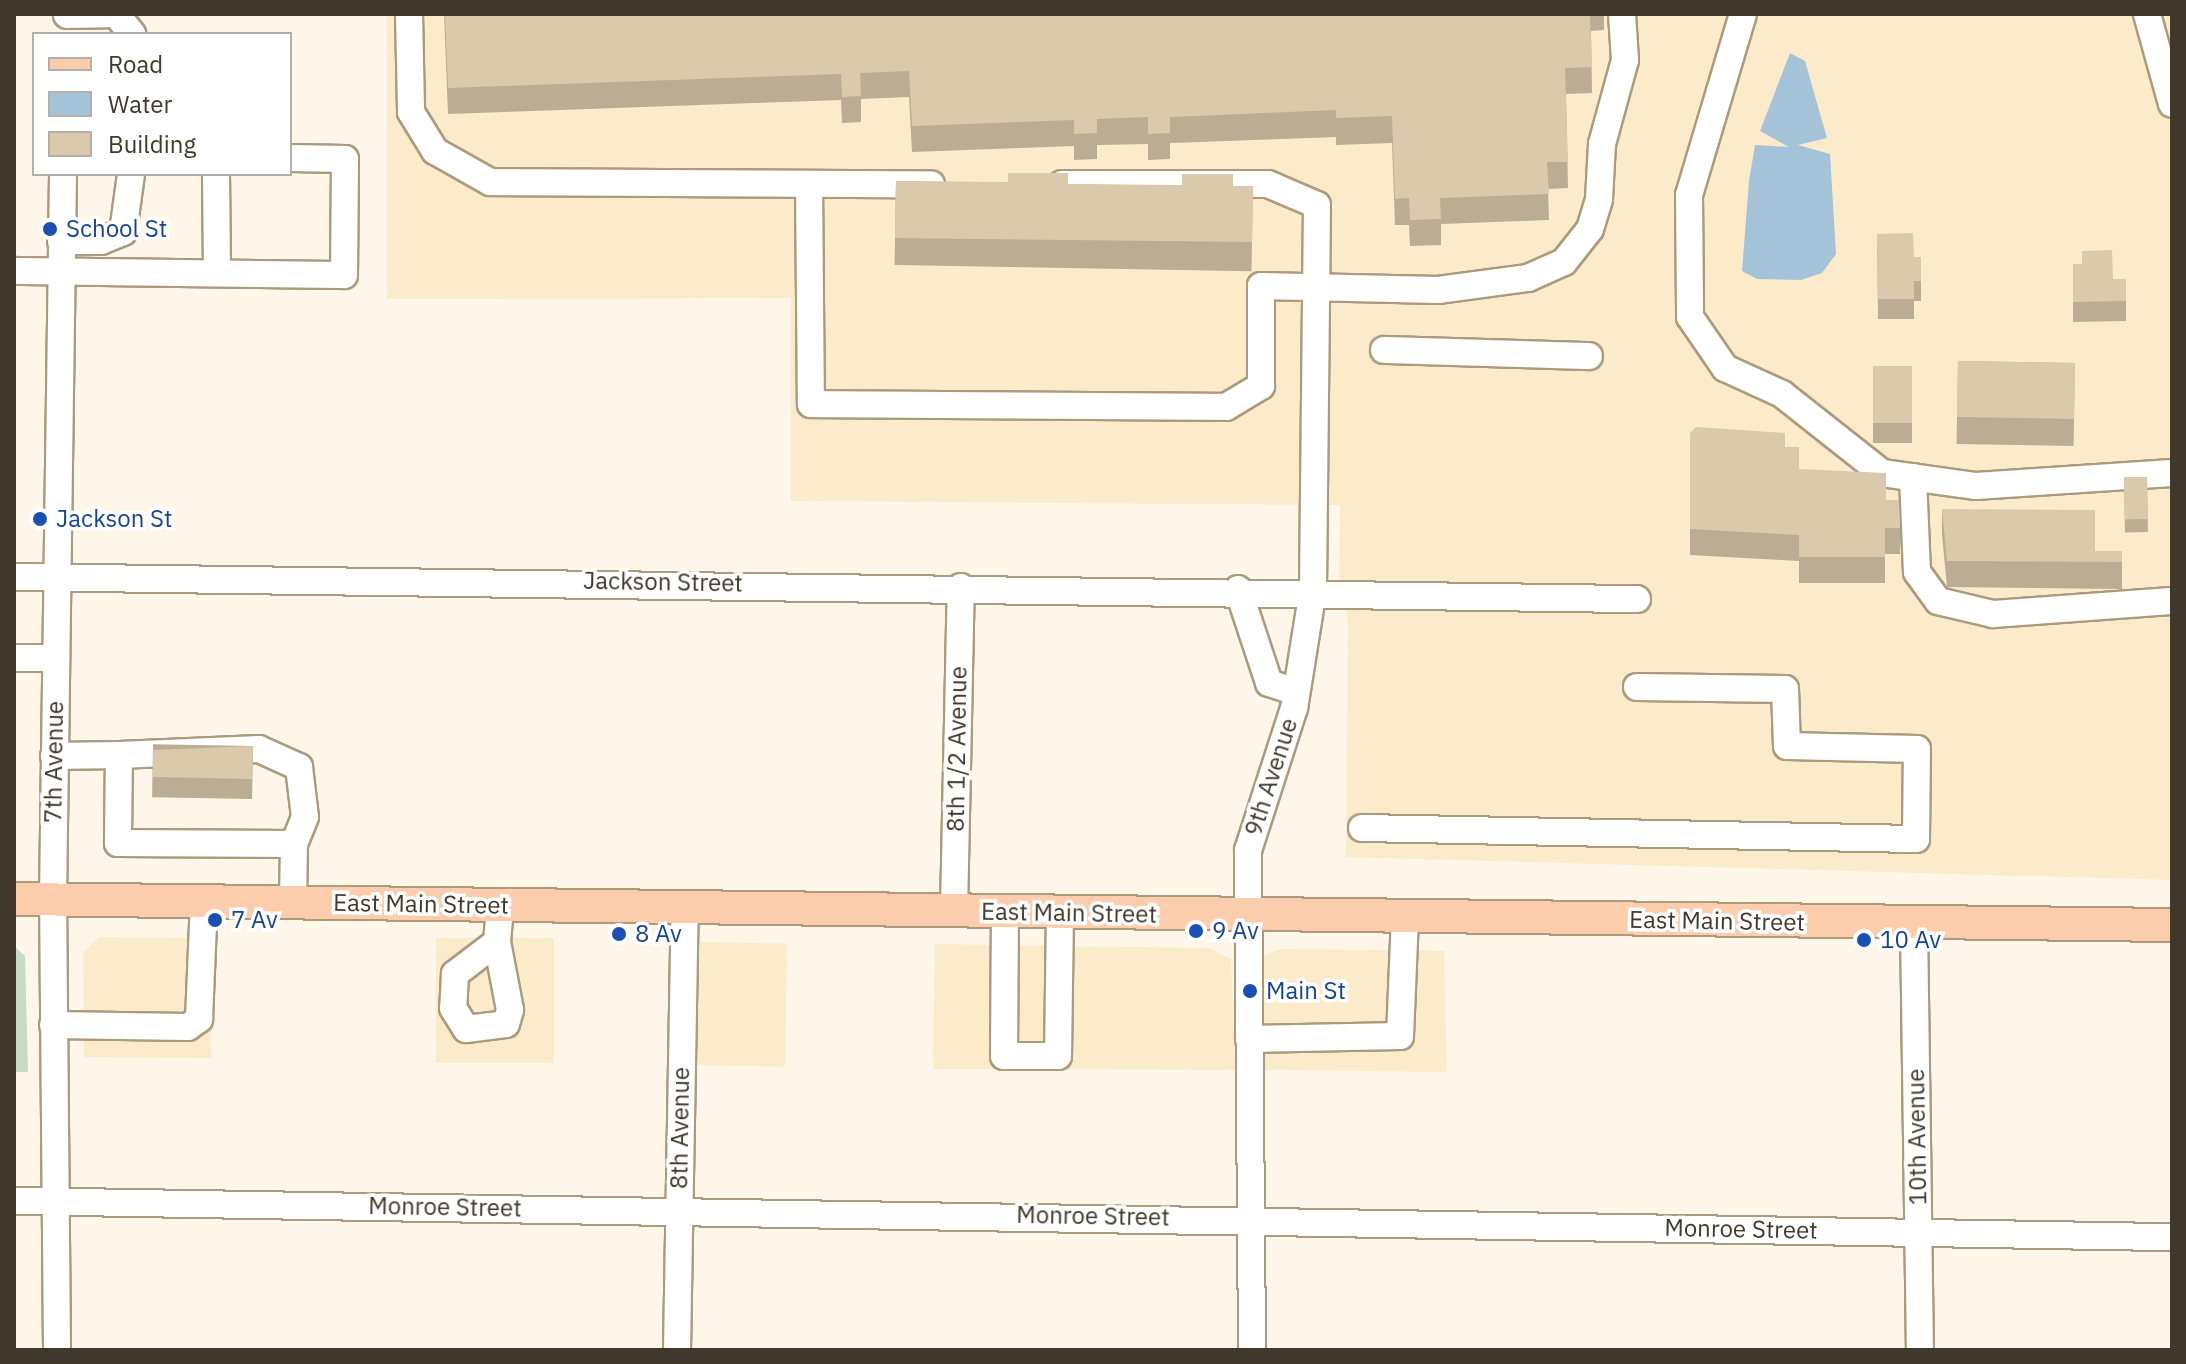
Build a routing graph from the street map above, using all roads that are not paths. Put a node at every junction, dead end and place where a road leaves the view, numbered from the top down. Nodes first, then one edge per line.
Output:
1 (106, 14) edge
2 (116, 14) edge
3 (409, 14) edge
4 (1622, 14) edge
5 (1743, 14) edge
6 (2147, 14) edge
7 (67, 21) edge
8 (130, 32) edge
9 (2172, 104) edge
10 (292, 158) edge
11 (63, 176) edge
12 (131, 176) edge
13 (216, 176) edge
14 (809, 184) junction
15 (954, 184) edge
16 (1032, 184) edge
17 (61, 241) junction
18 (14, 271) edge
19 (60, 271) junction
20 (217, 272) junction
21 (1314, 286) junction
22 (1384, 350) dead end
23 (1589, 356) dead end
24 (2172, 473) edge
25 (1913, 477) junction
26 (14, 577) edge
27 (56, 578) junction
28 (961, 587) junction
29 (1238, 589) junction
30 (1313, 590) junction
31 (1637, 599) dead end
32 (2172, 601) edge
33 (14, 658) edge
34 (55, 658) junction
35 (1637, 687) dead end
36 (1296, 692) junction
37 (119, 755) junction
38 (54, 756) junction
39 (1362, 828) dead end
40 (294, 844) junction
41 (14, 899) edge
42 (53, 900) junction
43 (204, 901) junction
44 (293, 902) junction
45 (500, 905) junction
46 (685, 907) junction
47 (954, 911) junction
48 (1005, 912) junction
49 (1060, 912) junction
50 (1248, 914) junction
51 (1405, 917) junction
52 (1914, 924) junction
53 (2172, 925) edge
54 (497, 942) dead end
55 (53, 1025) junction
56 (1249, 1039) junction
57 (14, 1201) edge
58 (54, 1201) junction
59 (679, 1209) junction
60 (1250, 1219) junction
61 (1918, 1233) junction
62 (2172, 1237) edge
63 (57, 1350) edge
64 (677, 1350) edge
65 (1252, 1350) edge
66 (1920, 1350) edge

1 - 7 street
2 - 8 street
3 - 14 street
4 - 21 street
5 - 25 street
6 - 9 street
10 - 20 street
11 - 17 street, 7th Avenue
12 - 17 street
13 - 20 street
14 - 15 street
14 - 21 street
16 - 21 street, 9th Avenue
17 - 19 street, 7th Avenue
18 - 19 street
19 - 20 street
19 - 27 street, 7th Avenue
21 - 30 street, 9th Avenue
22 - 23 street
24 - 25 street
25 - 32 street
26 - 27 street, Jackson Street
27 - 28 street, Jackson Street
27 - 34 street, 7th Avenue
28 - 29 street, Jackson Street
28 - 47 street, 8th 1/2 Avenue
29 - 30 street, Jackson Street
29 - 36 street
30 - 31 street, Jackson Street
30 - 36 street, 9th Avenue
33 - 34 street
34 - 38 street, 7th Avenue
35 - 39 street
36 - 50 street, 9th Avenue
37 - 38 street
37 - 40 street
37 - 40 street
38 - 42 street, 7th Avenue
40 - 44 street
41 - 42 main road, East Main Street
42 - 43 main road, East Main Street
42 - 55 street, 7th Avenue
43 - 44 main road, East Main Street
43 - 55 street
44 - 45 main road, East Main Street
45 - 46 main road, East Main Street
45 - 54 street
46 - 47 main road, East Main Street
46 - 59 street, 8th Avenue
47 - 48 main road, East Main Street
48 - 49 main road, East Main Street
48 - 49 street
49 - 50 main road, East Main Street
50 - 51 main road, East Main Street
50 - 56 street, 9th Avenue
51 - 52 main road, East Main Street
51 - 56 street
52 - 53 main road, East Main Street
52 - 61 street, 10th Avenue
55 - 58 street, 7th Avenue
56 - 60 street, 9th Avenue
57 - 58 street, Monroe Street
58 - 59 street, Monroe Street
58 - 63 street, 7th Avenue
59 - 60 street, Monroe Street
59 - 64 street, 8th Avenue
60 - 61 street, Monroe Street
60 - 65 street, 9th Avenue
61 - 62 street, Monroe Street
61 - 66 street, 10th Avenue

